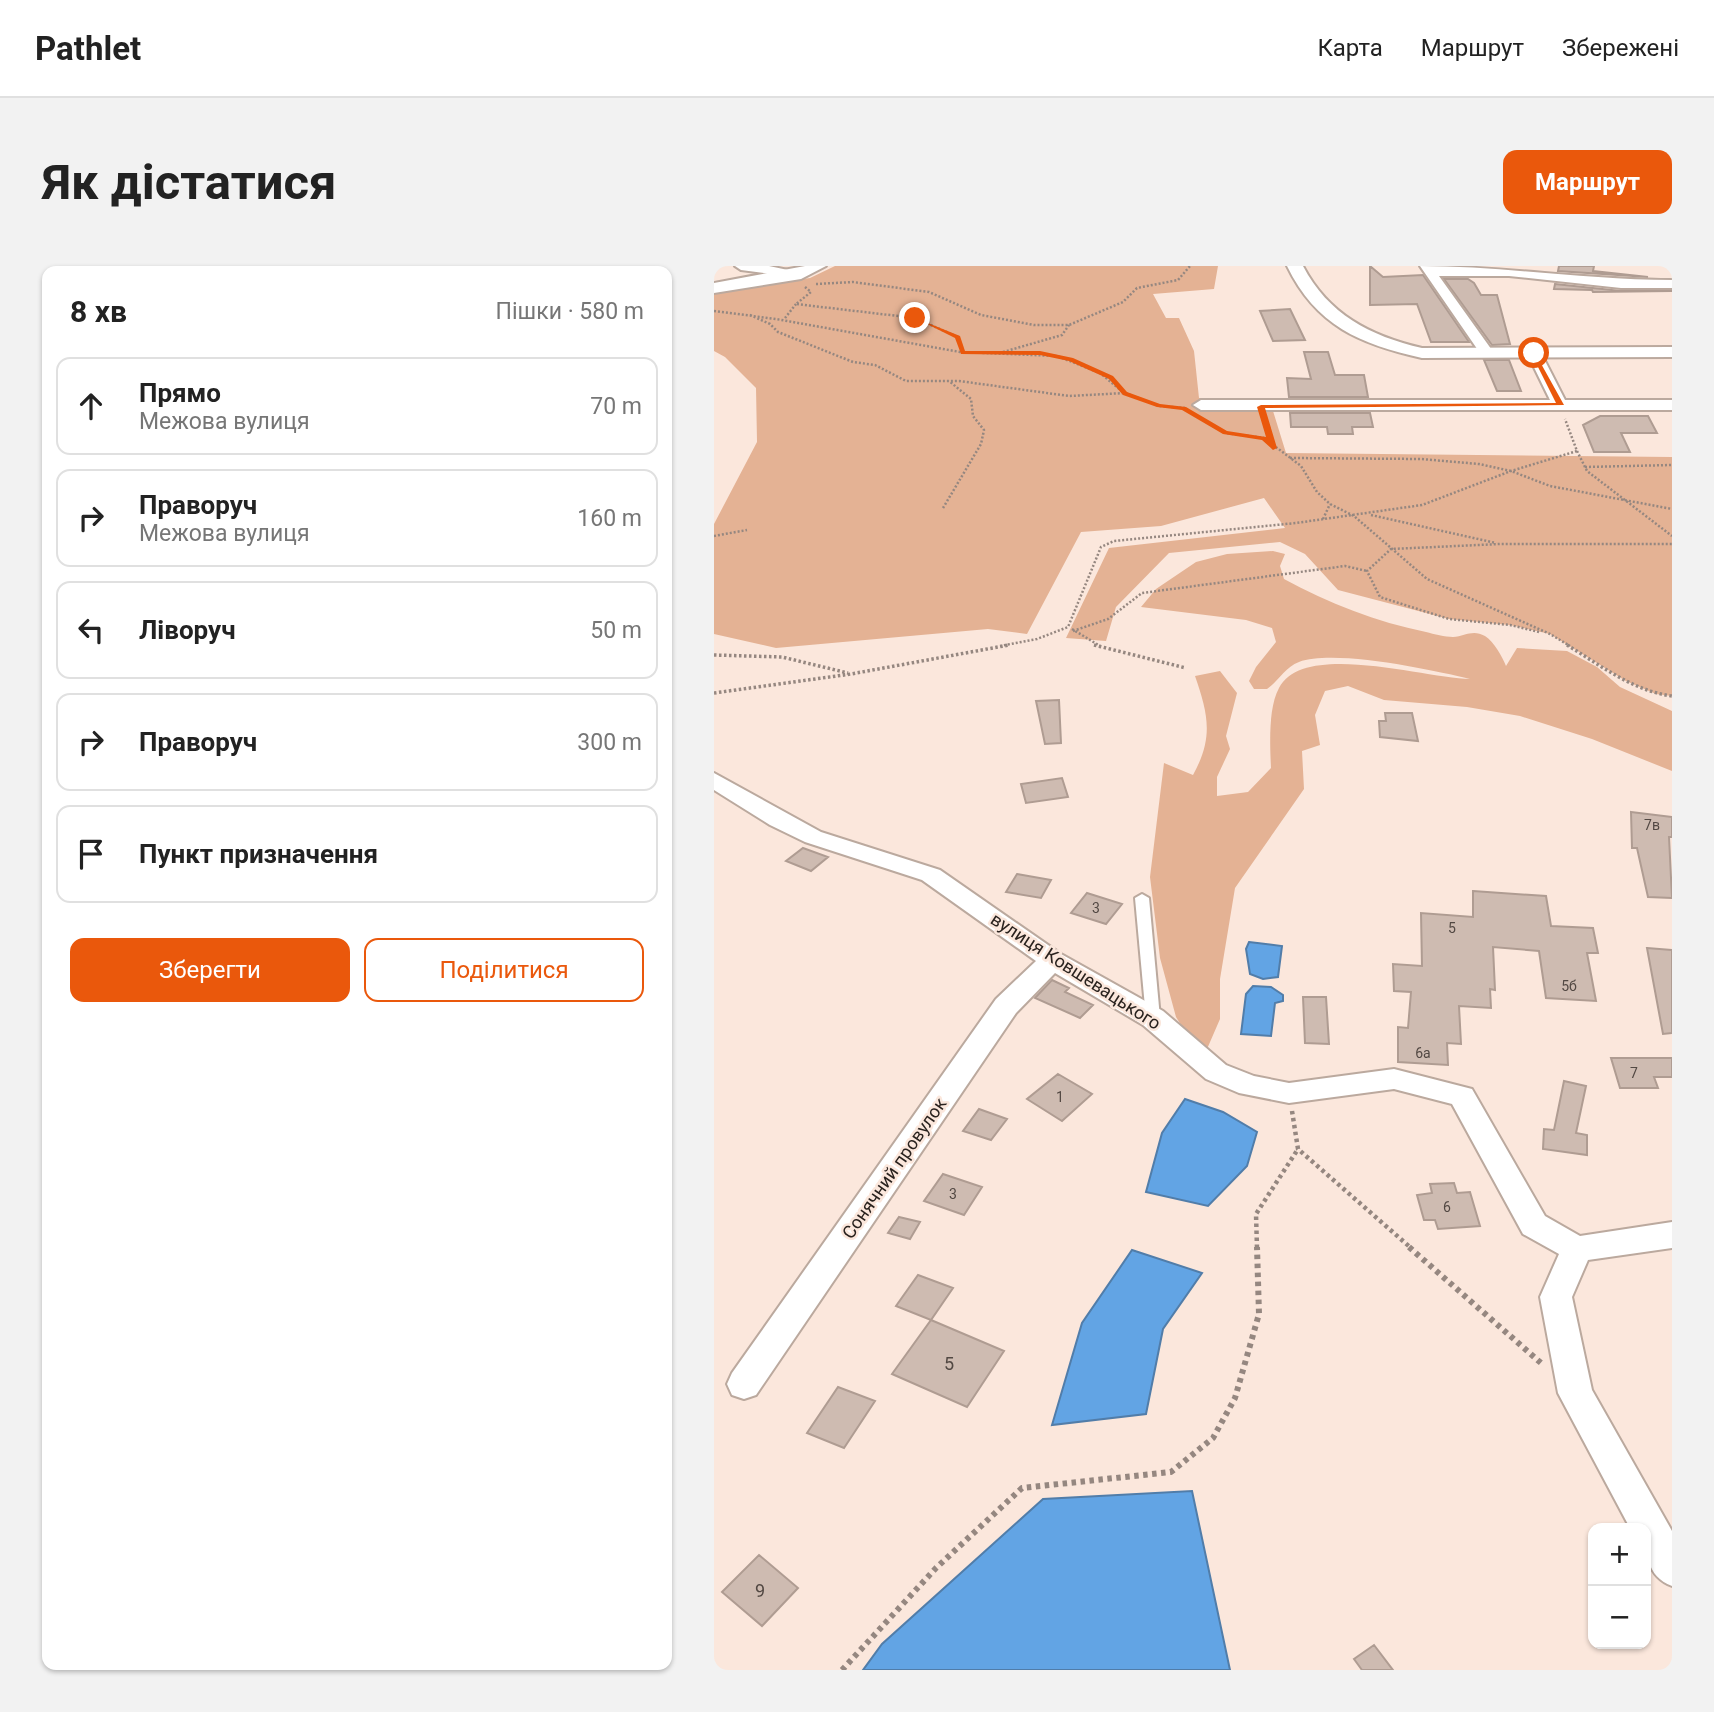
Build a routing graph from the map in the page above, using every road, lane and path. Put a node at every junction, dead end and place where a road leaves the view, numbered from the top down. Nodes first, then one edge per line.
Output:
1 (741, 266) edge
2 (818, 266) edge
3 (1190, 266) edge
4 (1296, 266) edge
5 (1429, 269) edge
6 (800, 274) junction
7 (1672, 284) edge
8 (714, 288) edge
9 (796, 303) junction
10 (714, 311) edge
11 (750, 315) junction
12 (785, 318) junction
13 (1069, 325) junction
14 (963, 352) junction
15 (1672, 352) edge
16 (1487, 353) junction
17 (1534, 353) junction
18 (999, 354) junction
19 (948, 381) junction
20 (1125, 393) junction
21 (1560, 405) junction
22 (1672, 405) edge
23 (1261, 407) junction
24 (1198, 412) junction
25 (1273, 448) junction
26 (1577, 452) junction
27 (1289, 458) junction
28 (1672, 466) edge
29 (1585, 467) junction
30 (1511, 471) junction
31 (1625, 502) junction
32 (1330, 504) junction
33 (943, 508) dead end
34 (1672, 509) edge
35 (1366, 514) junction
36 (1354, 516) junction
37 (1323, 520) junction
38 (747, 530) dead end
39 (714, 536) edge
40 (1672, 536) edge
41 (1500, 544) junction
42 (1672, 544) edge
43 (1391, 549) junction
44 (1367, 571) junction
45 (1068, 627) junction
46 (1073, 631) junction
47 (1550, 634) junction
48 (714, 655) edge
49 (1186, 668) dead end
50 (851, 674) junction
51 (714, 693) edge
52 (1672, 695) edge
53 (714, 780) edge
54 (1142, 898) dead end
55 (1052, 960) junction
56 (1153, 1017) junction
57 (1289, 1093) junction
58 (1298, 1149) junction
59 (1672, 1234) edge
60 (1577, 1248) junction
61 (744, 1384) dead end
62 (1575, 1393) junction
63 (1672, 1568) edge
64 (842, 1670) edge

1 - 6 street
2 - 6 street
3 - 13 path
4 - 16 street
5 - 7 street
5 - 16 street
6 - 8 street
9 - 12 path
9 - 13 path
9 - 14 path
10 - 11 path
11 - 12 path
11 - 19 path
12 - 14 path
13 - 18 path
14 - 18 path
15 - 17 street
16 - 17 street
17 - 21 street
18 - 20 path
19 - 20 path
19 - 33 path
20 - 24 path
21 - 22 street
21 - 23 street
21 - 26 path
23 - 24 street
23 - 25 path
24 - 25 path
25 - 27 path
26 - 29 path
26 - 30 path
27 - 30 path
27 - 32 path
28 - 29 path
29 - 31 path
30 - 31 path
30 - 35 path
31 - 34 path
31 - 40 path
32 - 36 path
32 - 37 path
35 - 36 path
35 - 41 path
36 - 37 path
36 - 43 path
37 - 45 path
38 - 39 path
41 - 42 path
41 - 43 path
43 - 44 path
43 - 47 path
44 - 46 path
44 - 47 path
45 - 46 path
45 - 50 path
46 - 49 path
47 - 52 path
48 - 50 path
50 - 51 path
53 - 55 street, вулиця Ковшевацького
54 - 56 lane
55 - 56 street, вулиця Ковшевацького
55 - 61 street, Сонячний провулок
56 - 57 street, вулиця Ковшевацького
57 - 58 path
57 - 60 street, вулиця Ковшевацького
58 - 62 path
58 - 64 path
59 - 60 street
60 - 62 street
62 - 63 street

